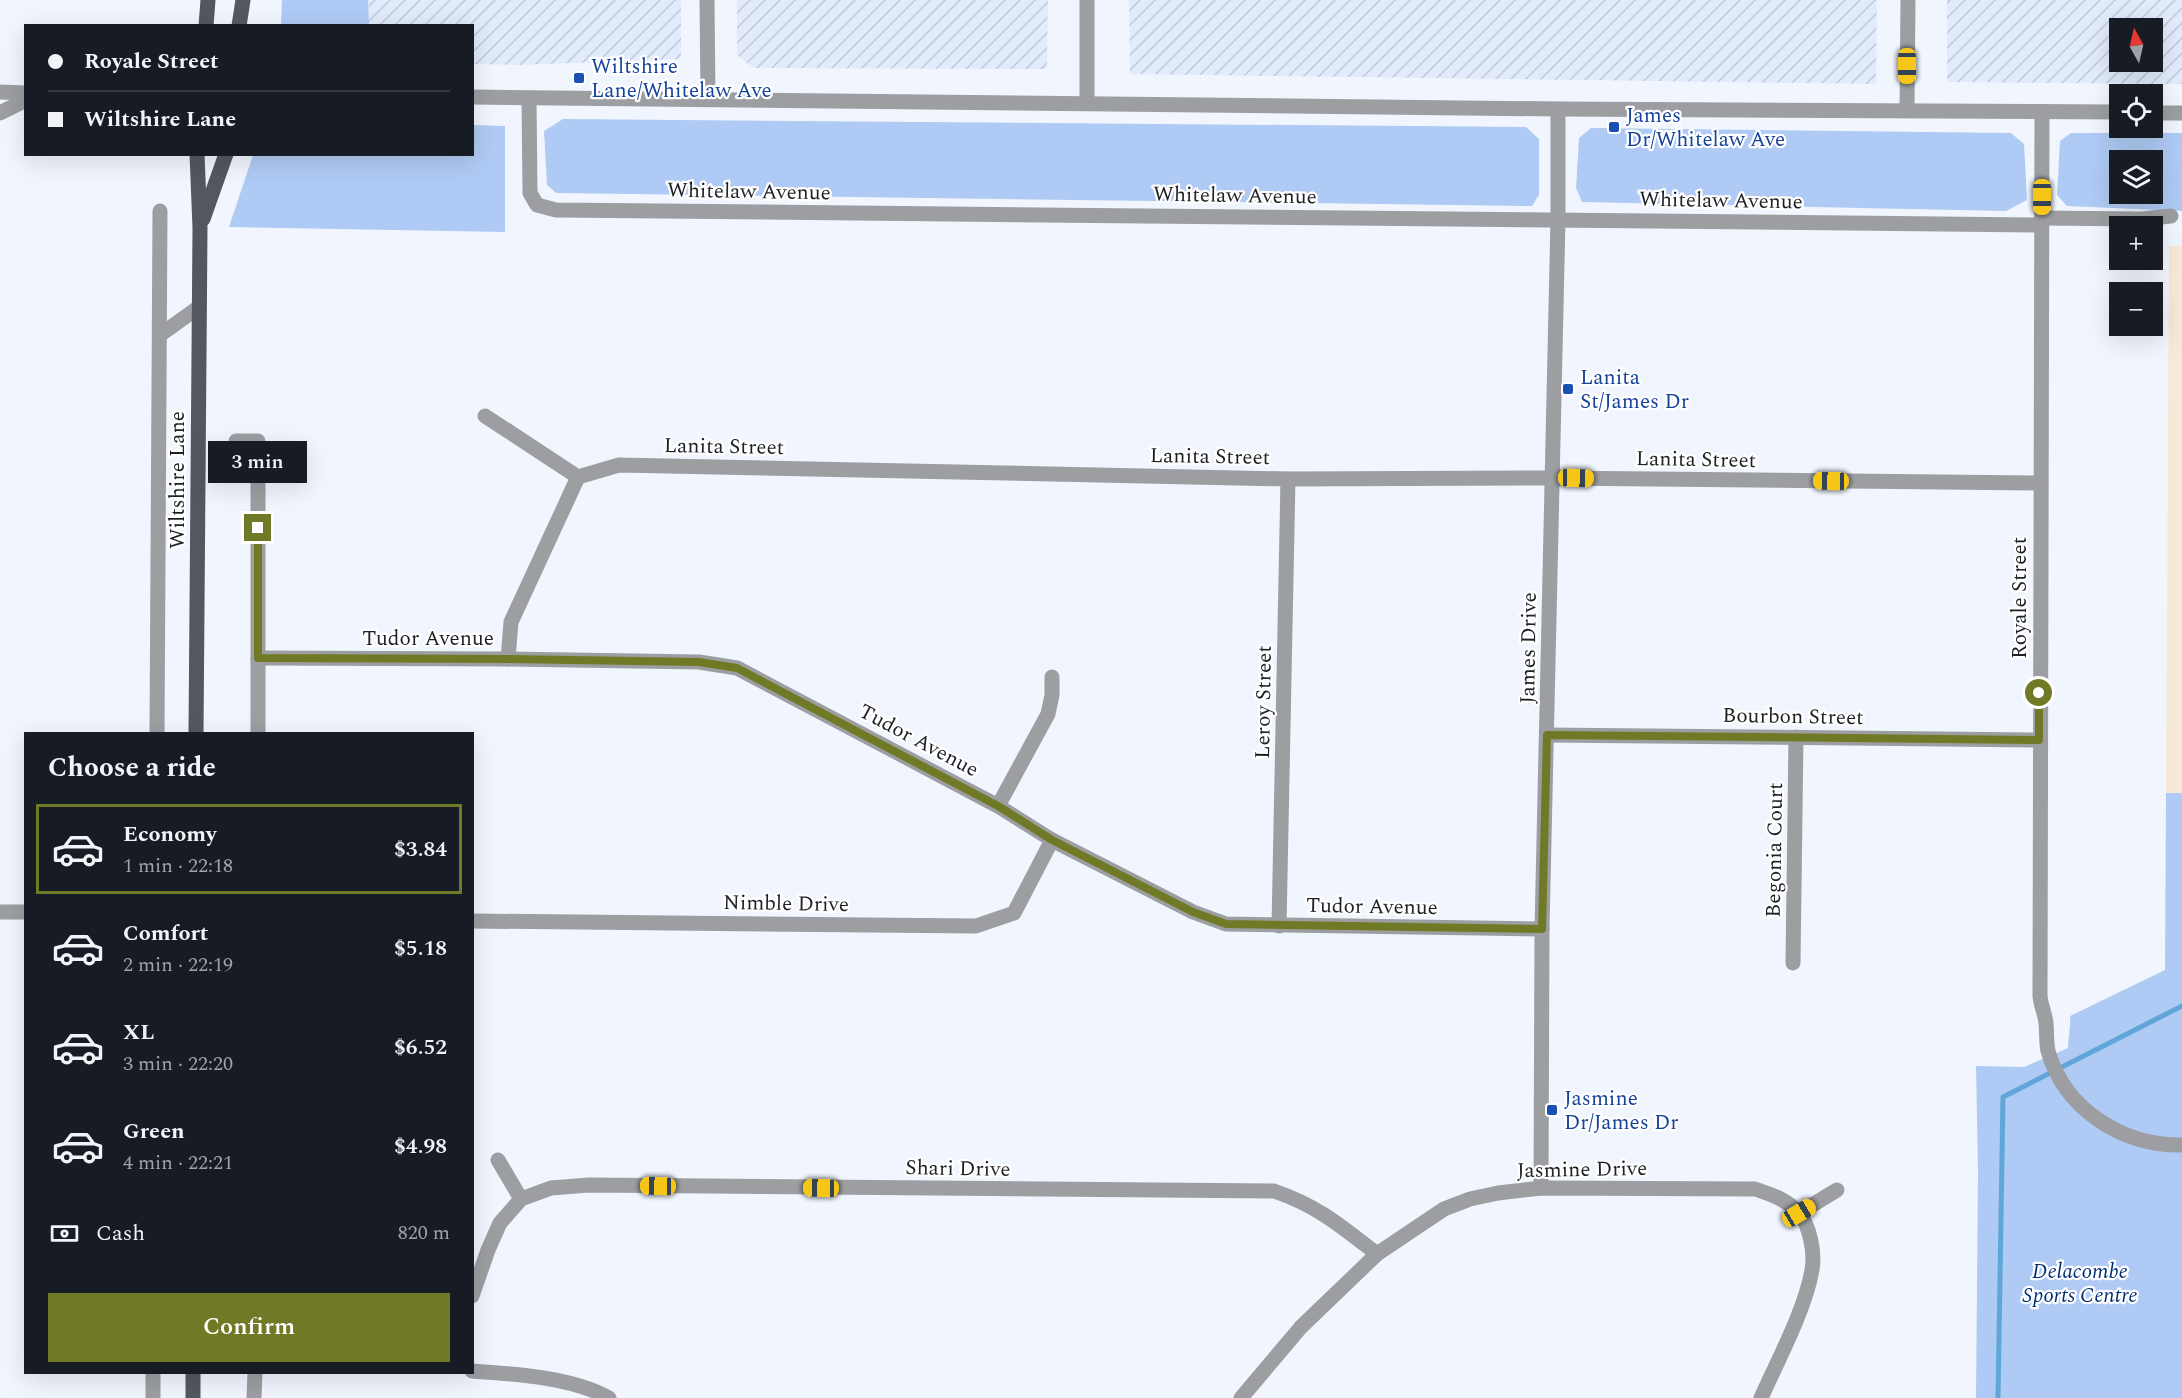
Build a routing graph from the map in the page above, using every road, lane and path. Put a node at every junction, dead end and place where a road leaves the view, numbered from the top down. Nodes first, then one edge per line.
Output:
1 (208, 0) edge
2 (243, 0) edge
3 (707, 0) edge
4 (1087, 0) edge
5 (1908, 0) edge
6 (206, 24) edge
7 (239, 24) edge
8 (0, 92) edge
9 (24, 93) edge
10 (474, 97) edge
11 (529, 98) junction
12 (708, 98) junction
13 (24, 101) edge
14 (1087, 103) junction
15 (1558, 109) junction
16 (1907, 110) junction
17 (2042, 112) junction
18 (2109, 112) edge
19 (0, 113) edge
20 (2163, 113) edge
21 (2182, 113) edge
22 (197, 156) edge
23 (225, 156) edge
24 (160, 211) dead end
25 (2171, 216) dead end
26 (1558, 219) junction
27 (2042, 221) junction
28 (200, 228) junction
29 (199, 307) junction
30 (160, 335) junction
31 (485, 416) dead end
32 (236, 441) dead end
33 (578, 477) junction
34 (1552, 478) junction
35 (1288, 479) junction
36 (2040, 483) junction
37 (258, 658) junction
38 (508, 659) junction
39 (1052, 677) dead end
40 (157, 732) edge
41 (196, 732) edge
42 (258, 732) edge
43 (1547, 735) junction
44 (1796, 737) junction
45 (2039, 740) junction
46 (998, 806) junction
47 (1052, 840) junction
48 (0, 912) edge
49 (24, 912) edge
50 (474, 921) edge
51 (1279, 926) junction
52 (1542, 929) junction
53 (1793, 963) dead end
54 (2182, 1145) edge
55 (498, 1160) dead end
56 (1541, 1188) junction
57 (1837, 1190) dead end
58 (521, 1199) junction
59 (1799, 1213) junction
60 (1377, 1254) junction
61 (474, 1290) edge
62 (474, 1371) edge
63 (153, 1374) edge
64 (193, 1374) edge
65 (255, 1374) edge
66 (153, 1398) edge
67 (192, 1398) edge
68 (254, 1398) edge
69 (609, 1398) edge
70 (1241, 1398) edge
71 (1761, 1398) edge

1 - 6 main road
2 - 7 main road
3 - 12 street
4 - 14 street
5 - 16 street
8 - 9 street
10 - 11 street
11 - 12 street
11 - 26 street, Whitelaw Avenue
12 - 14 street
13 - 19 street
14 - 15 street
15 - 16 street
15 - 26 street, James Drive
16 - 17 street
17 - 18 street
17 - 27 street, Royale Street
20 - 21 street
22 - 28 main road, Wiltshire Lane
23 - 28 main road, Wiltshire Lane
24 - 30 street
25 - 27 street, Whitelaw Avenue
26 - 27 street, Whitelaw Avenue
26 - 34 street, James Drive
27 - 36 street, Royale Street
28 - 29 main road, Wiltshire Lane
29 - 30 street
29 - 41 main road, Wiltshire Lane
30 - 40 street
31 - 33 street
32 - 37 street
33 - 35 street, Lanita Street
33 - 38 street
34 - 35 street, Lanita Street
34 - 36 street, Lanita Street
34 - 43 street, James Drive
35 - 51 street, Leroy Street
36 - 45 street, Royale Street
37 - 38 street, Tudor Avenue
37 - 42 street
38 - 46 street, Tudor Avenue
39 - 46 street
43 - 44 street, Bourbon Street
43 - 52 street, James Drive
44 - 45 street, Bourbon Street
44 - 53 street, Begonia Court
45 - 54 street, Royale Street
46 - 47 street, Tudor Avenue
47 - 50 street, Nimble Drive
47 - 51 street, Tudor Avenue
48 - 49 street
51 - 52 street, Tudor Avenue
52 - 56 street, James Drive
55 - 58 street
56 - 59 street, Jasmine Drive
56 - 60 street, Jasmine Drive
57 - 59 street
58 - 60 street, Shari Drive
58 - 61 street, Shari Drive
59 - 71 street, Jasmine Drive
60 - 70 street, Jasmine Drive
62 - 69 street
63 - 66 street
64 - 67 main road
65 - 68 street

